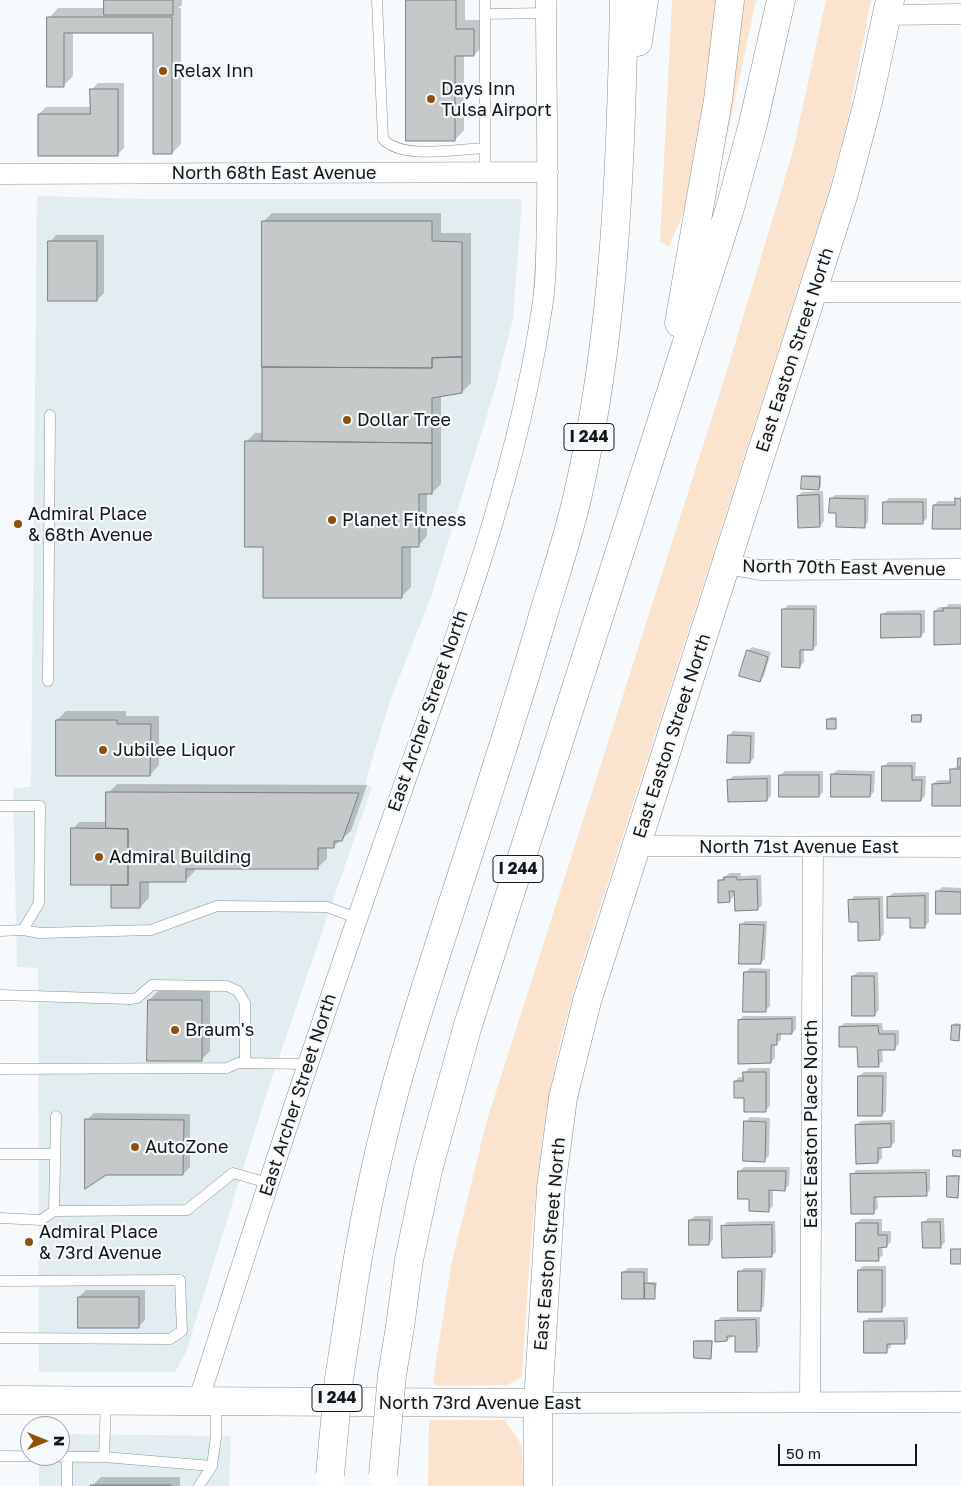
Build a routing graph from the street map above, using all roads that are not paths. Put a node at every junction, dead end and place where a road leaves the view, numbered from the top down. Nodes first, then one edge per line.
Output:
1 (377, 0) edge
2 (485, 0) edge
3 (624, 0) edge
4 (644, 0) edge
5 (730, 0) edge
6 (780, 0) edge
7 (546, 7) edge
8 (889, 7) edge
9 (485, 14) junction
10 (961, 14) edge
11 (485, 148) junction
12 (621, 148) junction
13 (485, 172) junction
14 (548, 172) junction
15 (0, 174) edge
16 (814, 292) junction
17 (961, 292) edge
18 (50, 415) dead end
19 (663, 418) junction
20 (726, 564) junction
21 (961, 569) edge
22 (48, 681) dead end
23 (0, 806) edge
24 (636, 846) junction
25 (813, 847) junction
26 (961, 847) edge
27 (357, 918) junction
28 (0, 930) edge
29 (23, 930) junction
30 (0, 995) edge
31 (245, 1063) junction
32 (306, 1064) junction
33 (0, 1069) edge
34 (56, 1116) dead end
35 (0, 1154) edge
36 (55, 1154) junction
37 (268, 1183) junction
38 (54, 1211) junction
39 (0, 1218) edge
40 (0, 1281) edge
41 (0, 1338) edge
42 (0, 1400) edge
43 (106, 1401) junction
44 (207, 1402) junction
45 (810, 1402) junction
46 (961, 1402) edge
47 (538, 1403) junction
48 (0, 1456) edge
49 (20, 1456) edge
50 (70, 1457) edge
51 (104, 1457) junction
52 (67, 1466) edge
53 (212, 1466) junction
54 (330, 1480) edge
55 (383, 1480) edge
56 (67, 1486) edge
57 (199, 1486) edge
58 (538, 1486) edge

1 - 11 lane
2 - 9 lane
3 - 12 main road, I 244
4 - 12 main road
5 - 19 main road
6 - 19 main road, I 244
7 - 9 lane
7 - 14 street, East Archer Street North
8 - 10 street
8 - 16 main road, East Easton Street North
9 - 11 lane
11 - 13 lane
12 - 54 main road, I 244, bridge
13 - 14 street, North 68th East Avenue
13 - 15 street, North 68th East Avenue
14 - 27 street, East Archer Street North
16 - 17 street
16 - 20 main road, East Easton Street North
18 - 22 lane
19 - 55 main road, I 244, bridge
20 - 21 street, North 70th East Avenue
20 - 24 main road, East Easton Street North
23 - 29 lane
24 - 25 street, North 71st Avenue East
24 - 47 main road, East Easton Street North
25 - 26 street, North 71st Avenue East
25 - 45 street, East Easton Place North
27 - 29 lane
27 - 32 street, East Archer Street North
28 - 29 lane
30 - 31 lane
31 - 32 lane
31 - 33 lane
32 - 37 street, East Archer Street North
34 - 36 lane
35 - 36 lane
36 - 38 lane
37 - 38 lane
37 - 44 street, East Archer Street North
38 - 39 lane
40 - 41 lane
42 - 43 main road, North 73rd Avenue East
43 - 44 main road, North 73rd Avenue East
43 - 51 lane
44 - 47 main road, North 73rd Avenue East
44 - 53 lane
45 - 46 street, North 73rd Avenue East
45 - 47 street, North 73rd Avenue East
47 - 58 main road, East Easton Street North
48 - 49 lane
50 - 51 lane
51 - 53 lane
52 - 56 lane
53 - 57 lane

